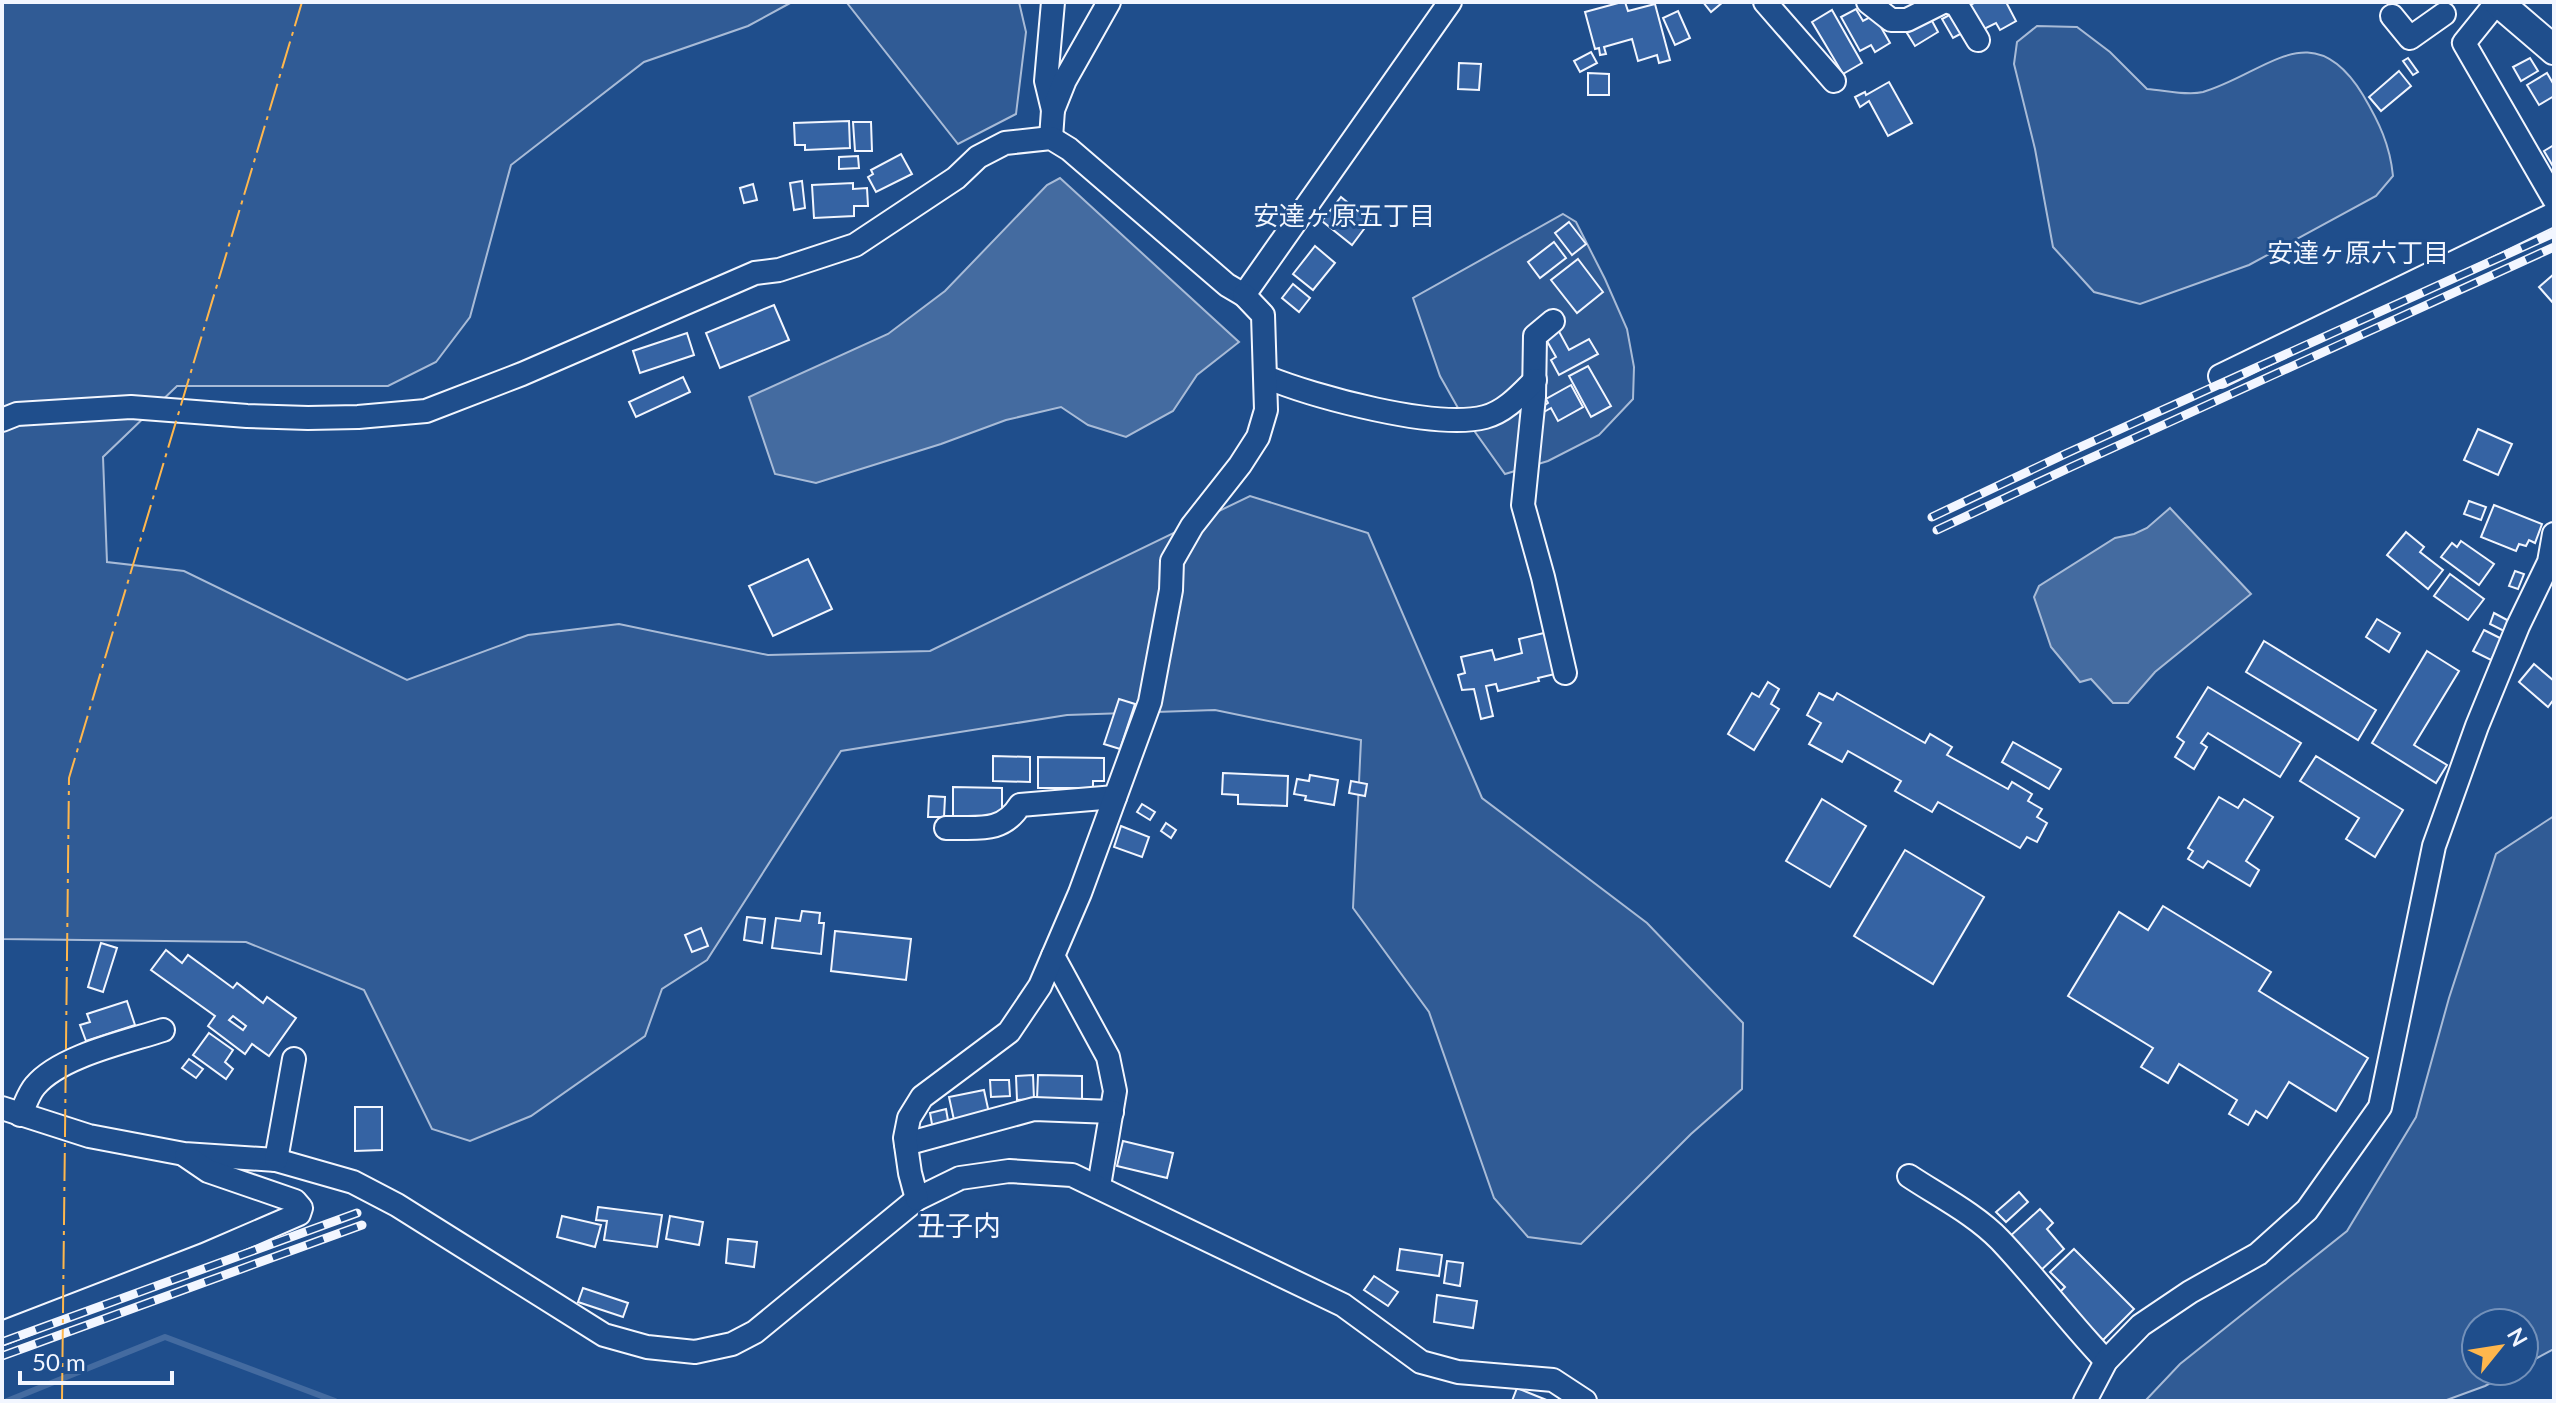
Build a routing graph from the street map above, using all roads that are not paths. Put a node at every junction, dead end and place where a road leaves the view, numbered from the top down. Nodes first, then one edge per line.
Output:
1 (1053, 2) edge
2 (1109, 2) edge
3 (1450, 2) edge
4 (1868, 2) edge
5 (1943, 2) edge
6 (1949, 2) edge
7 (2498, 2) edge
8 (1776, 5) edge
9 (2440, 8) edge
10 (2392, 16) dead end
11 (1978, 40) dead end
12 (2464, 43) junction
13 (2554, 50) edge
14 (1834, 81) dead end
15 (1053, 110) junction
16 (1051, 138) junction
17 (2554, 199) edge
18 (2554, 214) edge
19 (1244, 295) junction
20 (1553, 321) dead end
21 (2220, 376) dead end
22 (1266, 377) junction
23 (1535, 380) junction
24 (2, 420) edge
25 (2554, 534) edge
26 (1565, 673) dead end
27 (1115, 797) junction
28 (946, 828) dead end
29 (1053, 956) junction
30 (163, 1030) dead end
31 (294, 1059) dead end
32 (11, 1112) edge
33 (1112, 1112) junction
34 (906, 1144) junction
35 (184, 1154) junction
36 (276, 1160) junction
37 (1909, 1176) dead end
38 (1099, 1186) junction
39 (917, 1199) junction
40 (2, 1333) edge
41 (2106, 1361) junction
42 (1585, 1401) edge
43 (2085, 1401) edge

1 - 15 street
2 - 15 street
3 - 19 street
4 - 5 street
6 - 11 street
7 - 12 street
7 - 13 main road
8 - 14 street
9 - 10 street
9 - 12 street
12 - 17 street
15 - 16 street
16 - 19 street
16 - 24 street
18 - 21 street
19 - 22 street
20 - 23 street
22 - 23 street
22 - 27 street
23 - 26 street
25 - 41 street
27 - 28 street
27 - 29 street
29 - 33 street
29 - 34 street
30 - 32 street
31 - 36 street
32 - 35 street
33 - 34 street
33 - 38 street
34 - 39 street
35 - 36 street
35 - 40 street
36 - 39 street
37 - 41 street
38 - 39 street
38 - 42 street
41 - 43 street

